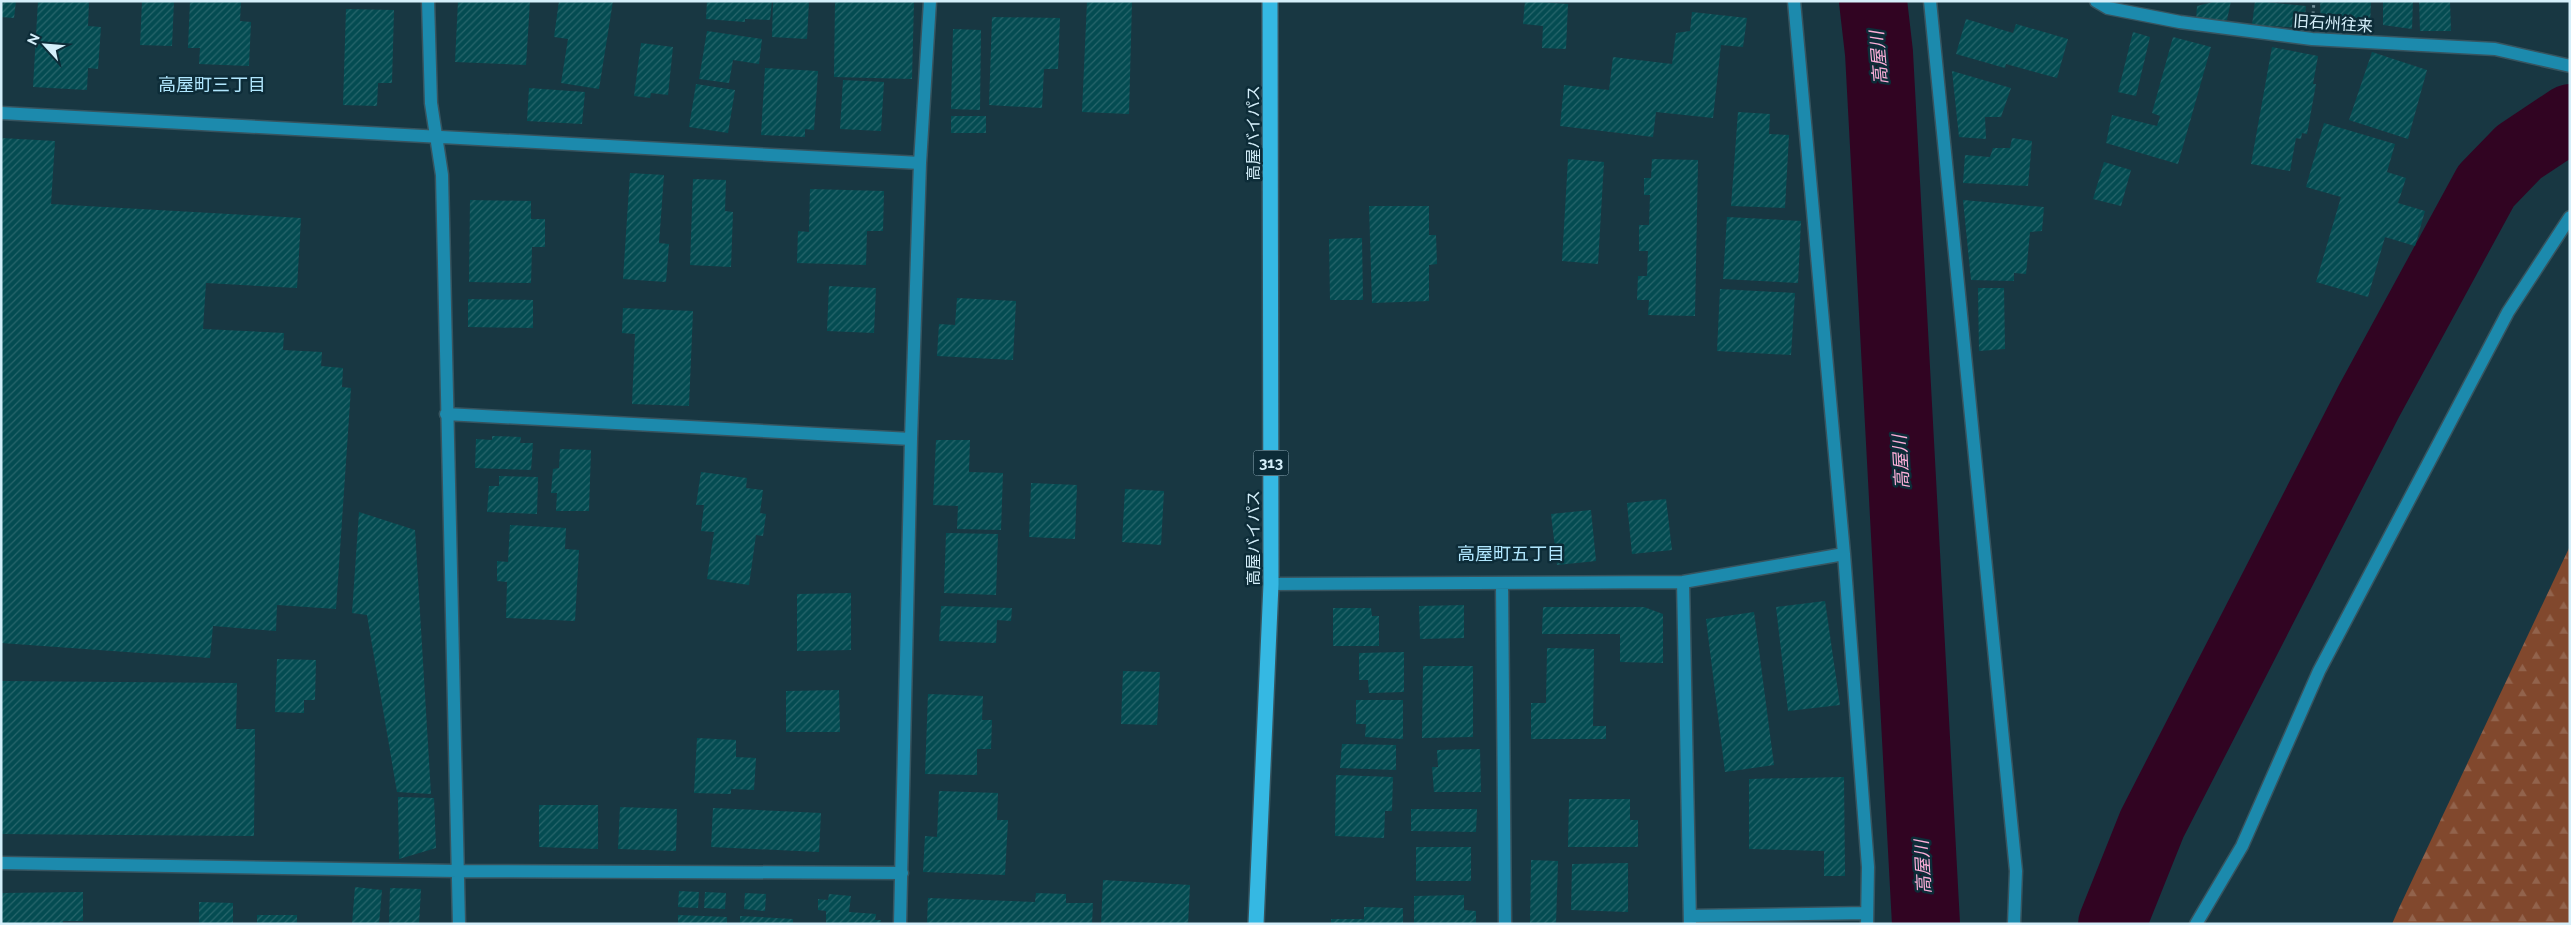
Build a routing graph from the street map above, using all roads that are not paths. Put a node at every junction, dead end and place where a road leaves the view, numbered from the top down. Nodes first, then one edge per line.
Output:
1 (428, 1) edge
2 (930, 1) edge
3 (1270, 1) edge
4 (1794, 1) edge
5 (1930, 1) edge
6 (2096, 1) edge
7 (2570, 66) edge
8 (1, 113) edge
9 (435, 135) junction
10 (920, 163) junction
11 (2570, 217) edge
12 (446, 414) junction
13 (911, 439) junction
14 (1844, 554) junction
15 (1683, 582) junction
16 (1271, 584) junction
17 (1502, 584) junction
18 (1, 863) edge
19 (457, 871) junction
20 (902, 872) junction
21 (1866, 918) edge
22 (1690, 920) edge
23 (459, 924) edge
24 (900, 924) edge
25 (1256, 924) edge
26 (1505, 924) edge
27 (2014, 924) edge
28 (2196, 924) edge

1 - 9 street
2 - 10 street
3 - 16 highway, 高屋バイパス / 313
4 - 14 street
5 - 27 street
6 - 7 street, 旧石州往来
8 - 9 street
9 - 10 street
9 - 12 street
10 - 13 street
11 - 28 street
12 - 13 street
12 - 19 street
13 - 20 street
14 - 15 street
14 - 21 street
15 - 17 street
15 - 22 street
16 - 17 street
16 - 25 highway, 高屋バイパス / 313
17 - 26 street
18 - 19 street
19 - 20 street
19 - 23 street
20 - 24 street
21 - 22 street

